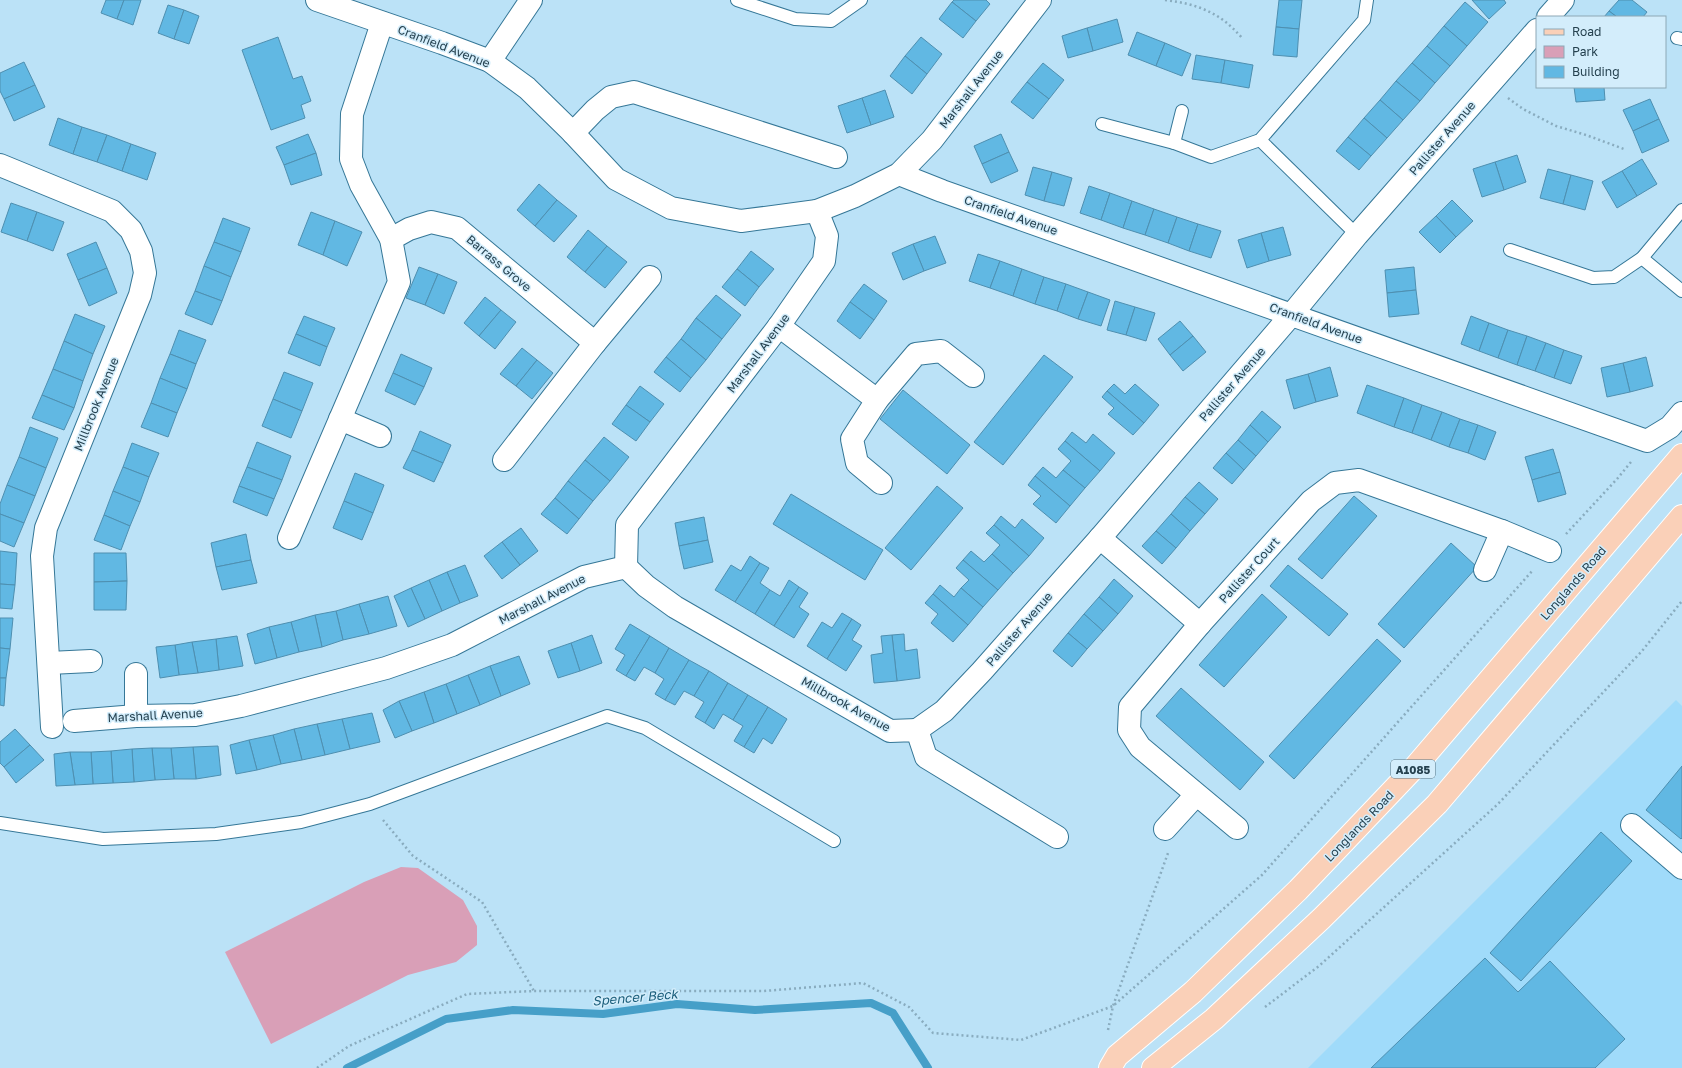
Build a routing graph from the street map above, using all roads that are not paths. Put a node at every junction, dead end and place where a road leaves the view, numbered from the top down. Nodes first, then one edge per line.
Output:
1 (317, 0) edge
2 (531, 0) edge
3 (736, 0) edge
4 (861, 0) edge
5 (1040, 0) edge
6 (1368, 0) edge
7 (1563, 0) edge
8 (758, 3) edge
9 (1549, 16) edge
10 (382, 23) junction
11 (1536, 31) edge
12 (490, 61) junction
13 (1182, 111) dead end
14 (1102, 124) dead end
15 (573, 133) junction
16 (1260, 140) junction
17 (1174, 142) junction
18 (836, 157) dead end
19 (0, 166) edge
20 (899, 174) junction
21 (1682, 210) edge
22 (817, 211) junction
23 (1357, 235) junction
24 (391, 239) junction
25 (1510, 250) dead end
26 (1642, 258) junction
27 (650, 277) dead end
28 (1682, 291) edge
29 (1292, 314) junction
30 (779, 326) junction
31 (595, 343) junction
32 (973, 376) dead end
33 (877, 400) junction
34 (1682, 412) edge
35 (340, 420) junction
36 (380, 436) dead end
37 (1682, 455) edge
38 (504, 460) dead end
39 (881, 483) dead end
40 (1682, 516) edge
41 (1502, 531) junction
42 (289, 538) dead end
43 (1100, 538) junction
44 (1550, 551) road end
45 (626, 567) junction
46 (1485, 570) dead end
47 (1200, 624) junction
48 (91, 661) dead end
49 (49, 663) junction
50 (136, 674) dead end
51 (136, 716) junction
52 (74, 721) dead end
53 (52, 727) dead end
54 (917, 730) junction
55 (1196, 795) junction
56 (0, 824) edge
57 (1632, 825) dead end
58 (1237, 828) dead end
59 (1165, 829) road end
60 (1057, 837) dead end
61 (834, 842) dead end
62 (1682, 868) edge
63 (1110, 1068) edge
64 (1153, 1068) edge

1 - 10 street, Cranfield Avenue
2 - 12 street
3 - 8 lane
4 - 8 lane
5 - 20 street, Marshall Avenue
6 - 16 lane
7 - 9 street
10 - 12 street, Cranfield Avenue
10 - 24 street
11 - 23 street, Pallister Avenue
12 - 15 street, Cranfield Avenue
13 - 17 lane
14 - 17 lane
15 - 18 street
15 - 22 street, Cranfield Avenue
16 - 17 lane
16 - 23 lane
19 - 49 street, Millbrook Avenue
20 - 22 street, Cranfield Avenue
20 - 29 street, Cranfield Avenue
21 - 26 lane
22 - 30 street, Marshall Avenue
23 - 29 street, Pallister Avenue
24 - 31 street, Barrass Grove
24 - 35 street
25 - 26 lane
26 - 28 lane
27 - 31 street
29 - 34 street, Cranfield Avenue
29 - 43 street, Pallister Avenue
30 - 33 street
30 - 45 street, Marshall Avenue
31 - 38 street
32 - 33 street
33 - 39 street
35 - 36 street
35 - 42 street
37 - 63 main road, Longlands Road / A1085
40 - 64 main road
41 - 44 street, Pallister Court
41 - 46 street
41 - 47 street, Pallister Court
43 - 47 street
43 - 54 street, Pallister Avenue
45 - 51 street, Marshall Avenue
45 - 54 street, Millbrook Avenue
47 - 55 street, Pallister Court
48 - 49 street
49 - 53 street, Millbrook Avenue
50 - 51 street
51 - 52 street, Marshall Avenue
54 - 60 street
55 - 58 street, Pallister Court
55 - 59 street
56 - 61 lane
57 - 62 street

